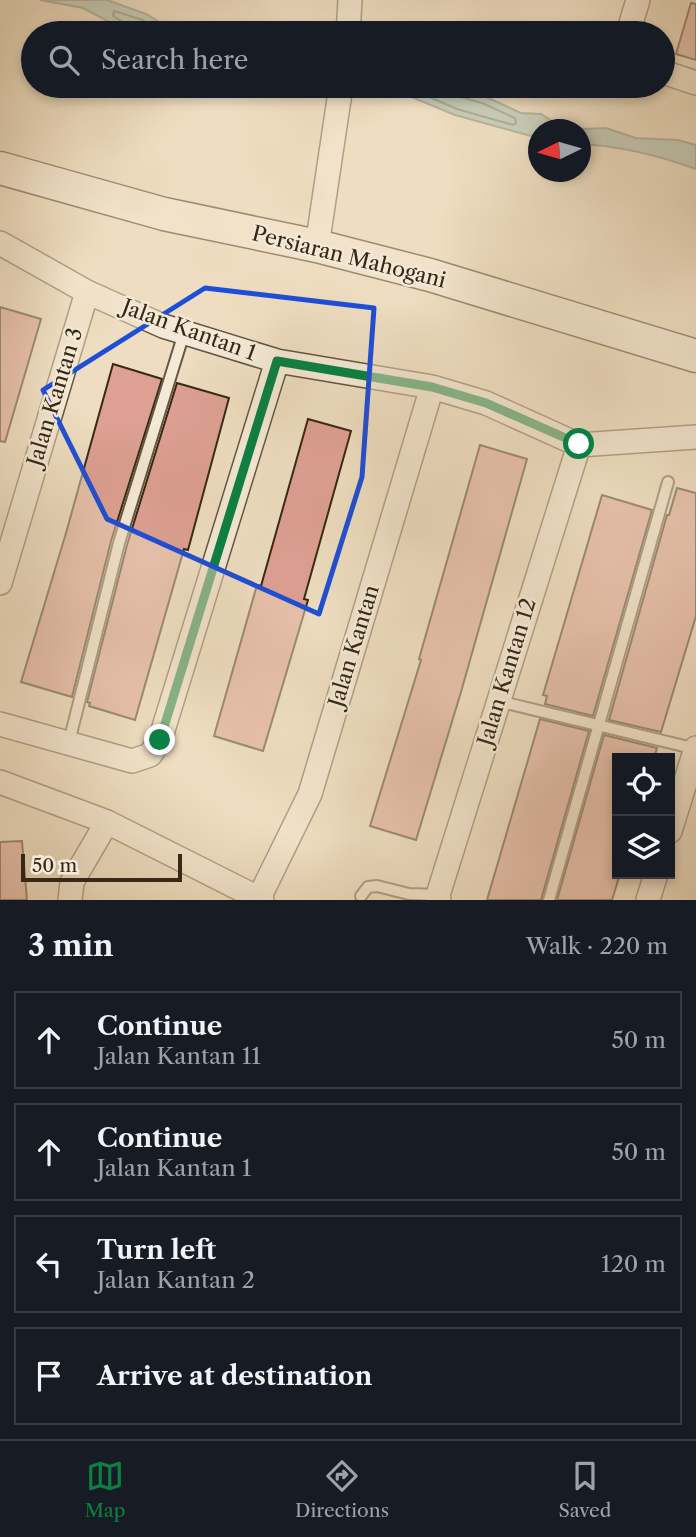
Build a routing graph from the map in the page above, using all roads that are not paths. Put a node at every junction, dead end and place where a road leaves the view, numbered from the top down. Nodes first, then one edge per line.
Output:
1 (350, 0) edge
2 (638, 0) edge
3 (349, 21) edge
4 (632, 21) edge
5 (675, 76) edge
6 (696, 83) edge
7 (339, 98) edge
8 (0, 168) edge
9 (317, 246) junction
10 (1, 250) edge
11 (88, 292) junction
12 (184, 333) junction
13 (696, 356) edge
14 (277, 361) junction
15 (432, 387) junction
16 (696, 438) edge
17 (579, 444) junction
18 (668, 482) dead end
19 (0, 583) edge
20 (498, 701) junction
21 (0, 724) edge
22 (599, 725) junction
23 (69, 742) junction
24 (696, 749) edge
25 (0, 782) edge
26 (675, 816) edge
27 (107, 822) junction
28 (654, 879) edge
29 (361, 895) dead end
30 (438, 898) edge
31 (261, 899) edge
32 (70, 900) edge
33 (549, 900) edge
34 (648, 900) edge

1 - 3 street
2 - 4 street
5 - 6 street
7 - 9 street
8 - 9 main road, Persiaran Mahogani
9 - 13 main road, Persiaran Mahogani
10 - 11 street, Jalan Kantan 1
11 - 12 street, Jalan Kantan 1
11 - 19 street, Jalan Kantan 3
12 - 14 street, Jalan Kantan 1
12 - 23 lane
14 - 15 street, Jalan Kantan 1
14 - 23 street
15 - 17 street, Jalan Kantan 1
15 - 31 street, Jalan Kantan
16 - 17 street
17 - 20 street, Jalan Kantan 12
18 - 22 lane
20 - 22 lane
20 - 30 street, Jalan Kantan 12
21 - 23 street
22 - 24 lane
22 - 33 lane
24 - 26 street
25 - 27 street
27 - 31 street
27 - 32 street
28 - 34 street
29 - 30 lane

